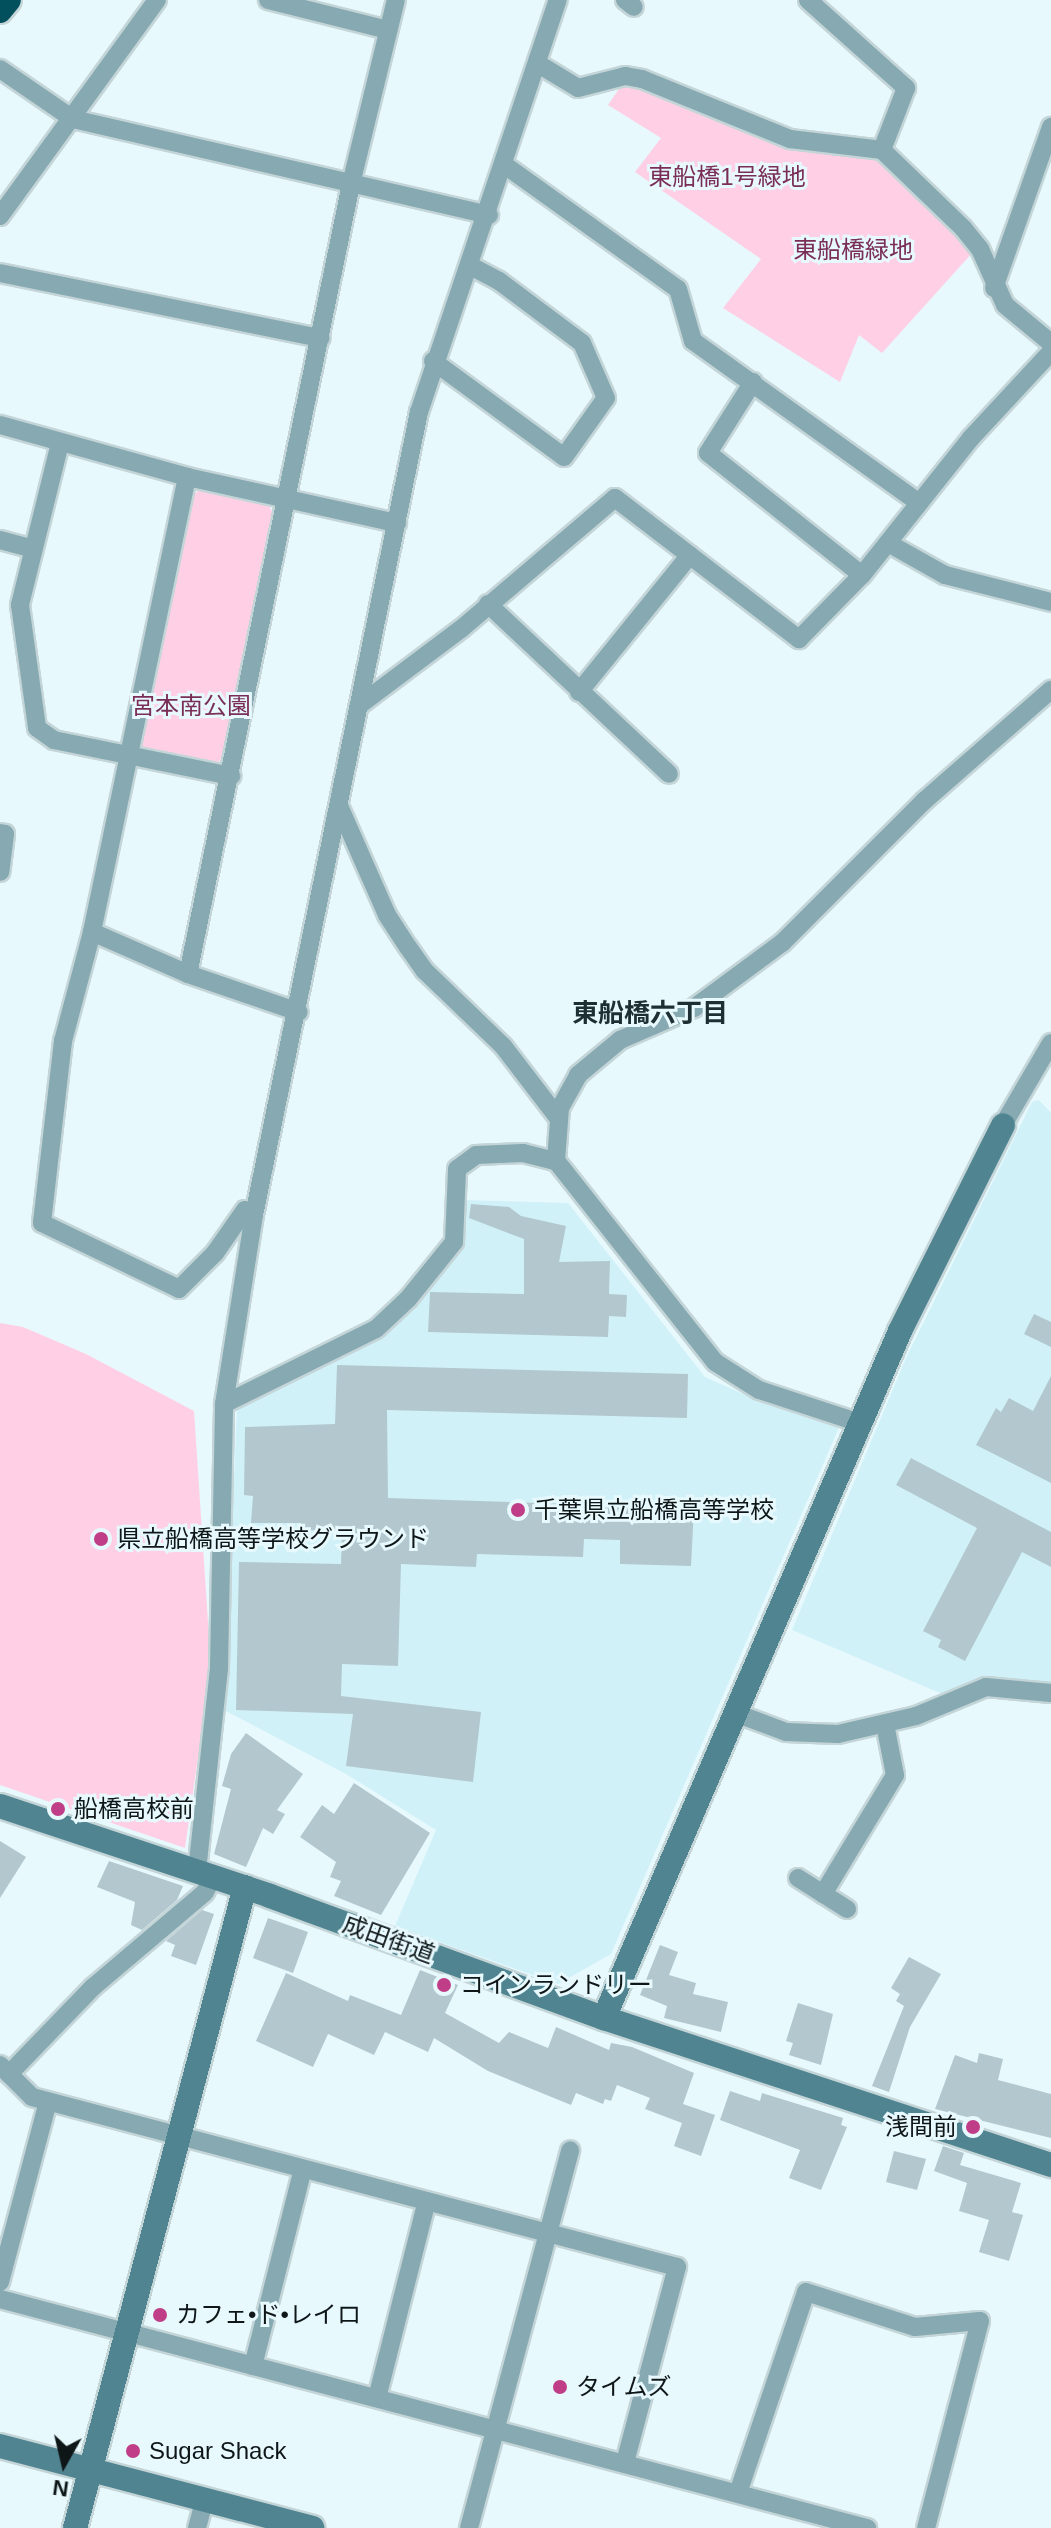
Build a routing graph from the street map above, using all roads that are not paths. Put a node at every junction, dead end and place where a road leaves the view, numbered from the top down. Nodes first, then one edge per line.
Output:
1 (9, 0) edge
2 (157, 0) edge
3 (268, 0) edge
4 (396, 0) edge
5 (558, 0) edge
6 (808, 0) edge
7 (0, 11) edge
8 (388, 30) junction
9 (540, 65) junction
10 (0, 69) edge
11 (73, 119) junction
12 (1051, 127) edge
13 (882, 150) junction
14 (506, 166) junction
15 (351, 184) junction
16 (489, 215) junction
17 (0, 216) edge
18 (471, 266) junction
19 (0, 273) edge
20 (994, 288) junction
21 (320, 338) junction
22 (1051, 343) edge
23 (1051, 352) edge
24 (433, 361) junction
25 (753, 382) junction
26 (0, 425) edge
27 (60, 443) junction
28 (187, 477) junction
29 (287, 500) junction
30 (919, 503) junction
31 (397, 523) junction
32 (0, 540) edge
33 (888, 543) junction
34 (33, 549) junction
35 (690, 555) junction
36 (862, 575) junction
37 (1051, 602) edge
38 (488, 604) junction
39 (0, 623) edge
40 (19, 625) junction
41 (1051, 690) edge
42 (579, 692) junction
43 (361, 704) junction
44 (129, 755) junction
45 (669, 774) dead end
46 (231, 776) junction
47 (339, 806) junction
48 (0, 833) edge
49 (0, 872) edge
50 (92, 932) junction
51 (188, 974) junction
52 (299, 1012) junction
53 (1051, 1043) edge
54 (559, 1119) junction
55 (1003, 1125) joint
56 (556, 1161) junction
57 (254, 1215) junction
58 (224, 1404) junction
59 (860, 1423) junction
60 (1051, 1693) edge
61 (738, 1714) junction
62 (885, 1724) junction
63 (0, 1806) edge
64 (205, 1873) junction
65 (798, 1878) dead end
66 (245, 1887) junction
67 (823, 1894) junction
68 (847, 1909) dead end
69 (604, 2018) junction
70 (5, 2070) edge
71 (48, 2102) junction
72 (181, 2135) junction
73 (570, 2150) dead end
74 (1051, 2165) edge
75 (303, 2169) junction
76 (427, 2201) junction
77 (548, 2233) junction
78 (0, 2282) edge
79 (0, 2299) edge
80 (127, 2332) junction
81 (253, 2366) junction
82 (377, 2398) junction
83 (495, 2431) junction
84 (0, 2446) edge
85 (625, 2463) junction
86 (90, 2470) junction
87 (738, 2493) junction
88 (205, 2499) junction
89 (75, 2528) edge
90 (197, 2528) edge
91 (312, 2528) edge
92 (469, 2528) edge
93 (867, 2528) edge
94 (926, 2528) edge

1 - 7 highway
2 - 11 street
3 - 8 street
4 - 8 street
5 - 9 street
6 - 13 street
8 - 15 street
9 - 13 street
9 - 14 street
10 - 11 street
11 - 15 street
11 - 17 street
12 - 20 street
13 - 20 street
14 - 16 street
14 - 25 street
15 - 16 street
15 - 21 street
16 - 18 street
18 - 24 street
18 - 24 street
19 - 21 street
20 - 22 street
21 - 29 street
23 - 30 street
24 - 31 street
25 - 30 street
25 - 36 street
26 - 27 street
27 - 28 street
27 - 34 street
28 - 29 street
28 - 44 street
29 - 31 street
29 - 46 street
30 - 33 street
31 - 43 street
32 - 34 street
33 - 36 street
33 - 37 street
34 - 40 street
35 - 36 street
35 - 38 street
35 - 42 street
38 - 42 street
38 - 43 street
39 - 40 street
40 - 44 street
41 - 54 street
42 - 45 street
43 - 47 street
44 - 46 street
44 - 50 street
46 - 51 street
47 - 52 street
47 - 54 street
48 - 49 street
50 - 51 street
50 - 57 street
51 - 52 street
52 - 57 street
53 - 55 street
54 - 56 street
55 - 59 street
56 - 58 street
56 - 59 street
57 - 58 street
58 - 64 street
59 - 61 street
60 - 62 street
61 - 62 street
61 - 69 street
62 - 67 street
63 - 64 street, 成田街道
64 - 66 street, 成田街道
64 - 70 street
65 - 67 street
66 - 69 street, 成田街道
66 - 72 street
67 - 68 street
69 - 74 street, 成田街道
70 - 71 street
71 - 72 street
71 - 78 street
72 - 75 street
72 - 80 street
73 - 77 street
75 - 76 street
75 - 81 street
76 - 77 street
76 - 82 street
77 - 83 street
77 - 85 street
79 - 80 street
80 - 81 street
80 - 86 street
81 - 82 street
82 - 83 street
83 - 85 street
83 - 92 street
84 - 86 street
85 - 87 street
86 - 88 street
86 - 89 street
87 - 93 street
87 - 94 street
88 - 90 street
88 - 91 street

